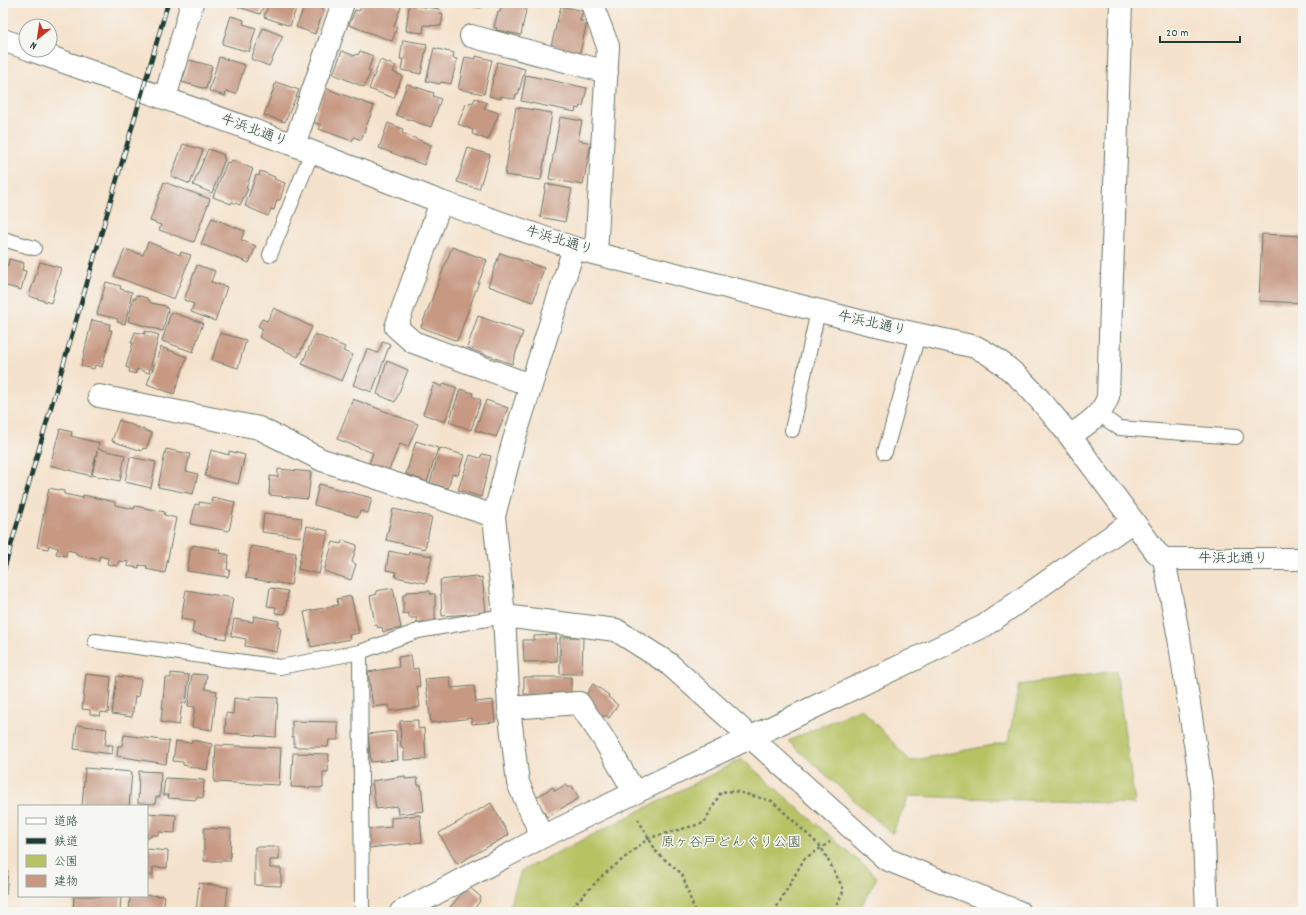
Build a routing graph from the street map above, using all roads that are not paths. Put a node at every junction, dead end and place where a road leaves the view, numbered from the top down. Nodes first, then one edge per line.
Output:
1 (192, 3) edge
2 (344, 3) edge
3 (594, 3) edge
4 (1121, 3) edge
5 (471, 36) dead end
6 (3, 40) edge
7 (18, 45) edge
8 (53, 58) edge
9 (607, 72) junction
10 (165, 98) junction
11 (303, 149) junction
12 (442, 202) junction
13 (3, 239) edge
14 (34, 248) dead end
15 (574, 248) junction
16 (596, 253) junction
17 (270, 255) dead end
18 (818, 311) junction
19 (918, 335) junction
20 (530, 385) junction
21 (99, 396) dead end
22 (1099, 414) junction
23 (792, 430) dead end
24 (1070, 436) junction
25 (1236, 437) dead end
26 (885, 452) dead end
27 (494, 516) junction
28 (1133, 521) junction
29 (1164, 559) junction
30 (1303, 559) edge
31 (504, 616) junction
32 (95, 641) dead end
33 (360, 652) junction
34 (509, 708) junction
35 (753, 737) junction
36 (635, 793) junction
37 (542, 837) junction
38 (362, 912) edge
39 (401, 912) edge
40 (1019, 912) edge
41 (1207, 912) edge

1 - 10 street
2 - 11 street
3 - 9 street
4 - 22 street
5 - 9 street
6 - 7 street
8 - 10 street, 牛浜北通り
9 - 16 street
10 - 11 street, 牛浜北通り
11 - 12 street, 牛浜北通り
11 - 17 lane
12 - 15 street, 牛浜北通り
12 - 20 street
13 - 14 lane
15 - 16 street, 牛浜北通り
15 - 20 street
16 - 18 street, 牛浜北通り
18 - 19 street, 牛浜北通り
18 - 23 lane
19 - 24 street, 牛浜北通り
19 - 26 lane
20 - 27 street
21 - 27 street
22 - 24 street
22 - 25 lane
24 - 28 street, 牛浜北通り
27 - 31 street
28 - 29 street, 牛浜北通り
28 - 35 street
29 - 30 street, 牛浜北通り
29 - 41 street
31 - 33 lane
31 - 34 street
31 - 35 street
32 - 33 lane
33 - 38 lane
34 - 36 street
34 - 37 street
35 - 36 street
35 - 40 street
36 - 37 street
37 - 39 street

